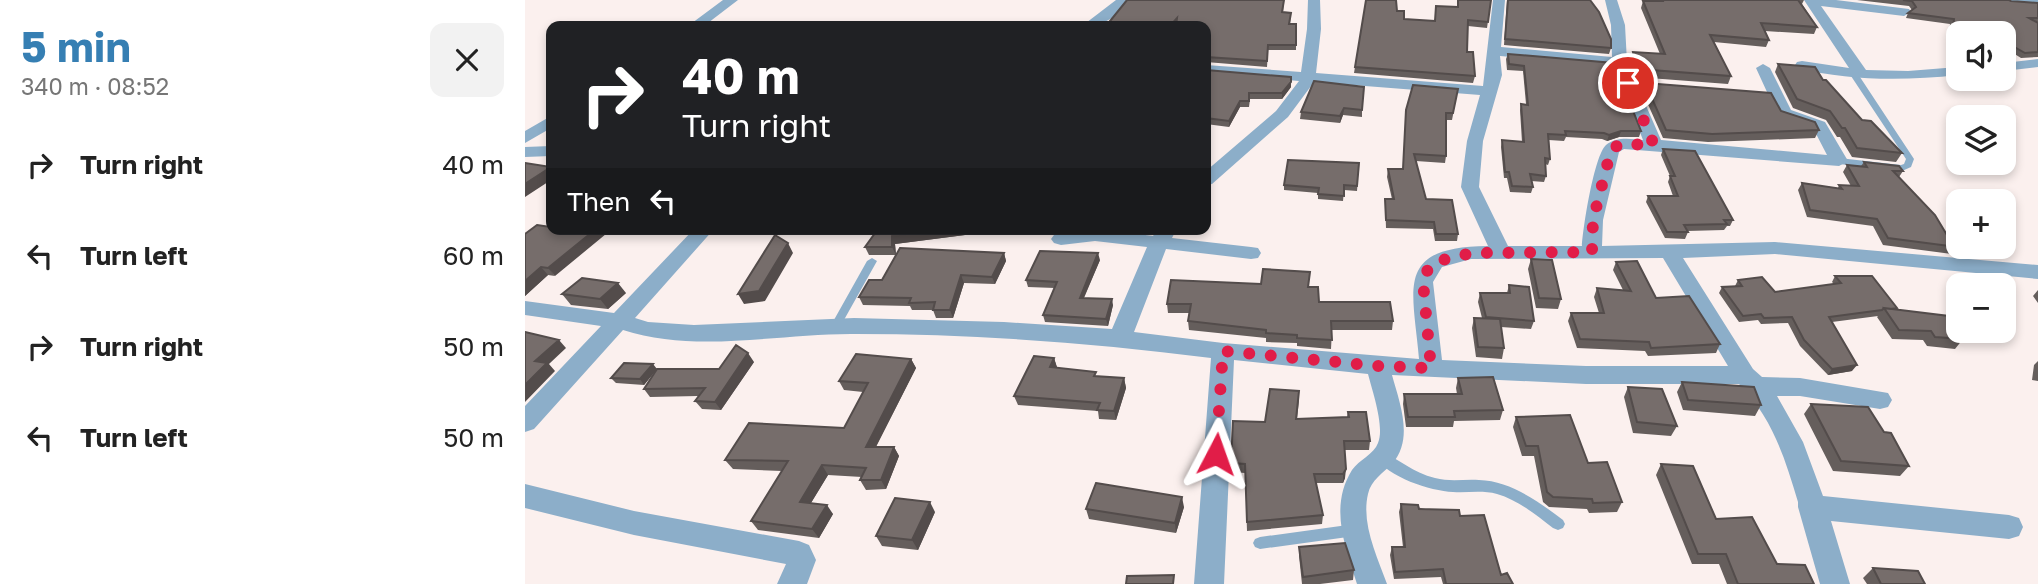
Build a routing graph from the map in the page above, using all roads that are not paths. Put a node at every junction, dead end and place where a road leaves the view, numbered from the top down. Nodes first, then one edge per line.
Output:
1 (732, 0) edge
2 (1125, 0) edge
3 (1314, 0) edge
4 (1499, 0) edge
5 (1611, 0) edge
6 (2008, 0) edge
7 (1810, 1) edge
8 (2038, 2) edge
9 (1904, 12) dead end
10 (702, 21) edge
11 (1098, 21) edge
12 (1493, 51) junction
13 (1620, 62) junction
14 (2038, 64) edge
15 (1802, 65) edge
16 (2016, 66) edge
17 (1763, 68) dead end
18 (1211, 69) edge
19 (1946, 72) edge
20 (1857, 73) junction
21 (1308, 77) junction
22 (1490, 90) junction
23 (546, 124) edge
24 (525, 138) edge
25 (1654, 145) junction
26 (525, 152) edge
27 (546, 152) edge
28 (1839, 161) junction
29 (1211, 176) edge
30 (699, 235) edge
31 (1163, 236) edge
32 (1061, 239) dead end
33 (1501, 251) junction
34 (1592, 252) junction
35 (1669, 252) junction
36 (1251, 253) dead end
37 (872, 261) dead end
38 (2038, 272) edge
39 (525, 308) edge
40 (619, 321) junction
41 (835, 327) junction
42 (1119, 338) junction
43 (1223, 351) junction
44 (1378, 366) junction
45 (1431, 368) junction
46 (1751, 381) junction
47 (1880, 400) dead end
48 (525, 422) edge
49 (1381, 457) junction
50 (525, 496) edge
51 (1811, 507) junction
52 (1558, 524) dead end
53 (2009, 527) dead end
54 (1355, 530) junction
55 (1260, 542) dead end
56 (792, 584) edge
57 (1209, 584) edge
58 (1372, 584) edge
59 (1835, 584) edge

1 - 10 street
2 - 11 street
3 - 21 street
4 - 12 street
5 - 13 street
6 - 8 street
7 - 9 street
7 - 20 street
12 - 13 street
12 - 22 street
13 - 25 street
14 - 16 street
15 - 20 street
17 - 28 street
18 - 21 street
19 - 20 street
20 - 28 lane
21 - 22 street
21 - 29 street
22 - 33 street
23 - 24 street
25 - 28 street
25 - 34 street
26 - 27 street
30 - 40 street
31 - 32 street
31 - 36 street
31 - 42 street
33 - 34 street
33 - 45 street
34 - 35 street
35 - 38 street
35 - 46 street
37 - 41 lane
39 - 40 street
40 - 41 street
40 - 48 street
41 - 42 street
42 - 43 street
43 - 44 street
43 - 57 street
44 - 45 street
44 - 49 street
45 - 46 street
46 - 47 street
46 - 51 street
49 - 52 lane
49 - 54 street
50 - 56 street
51 - 53 street
51 - 59 street
54 - 55 lane
54 - 58 street

